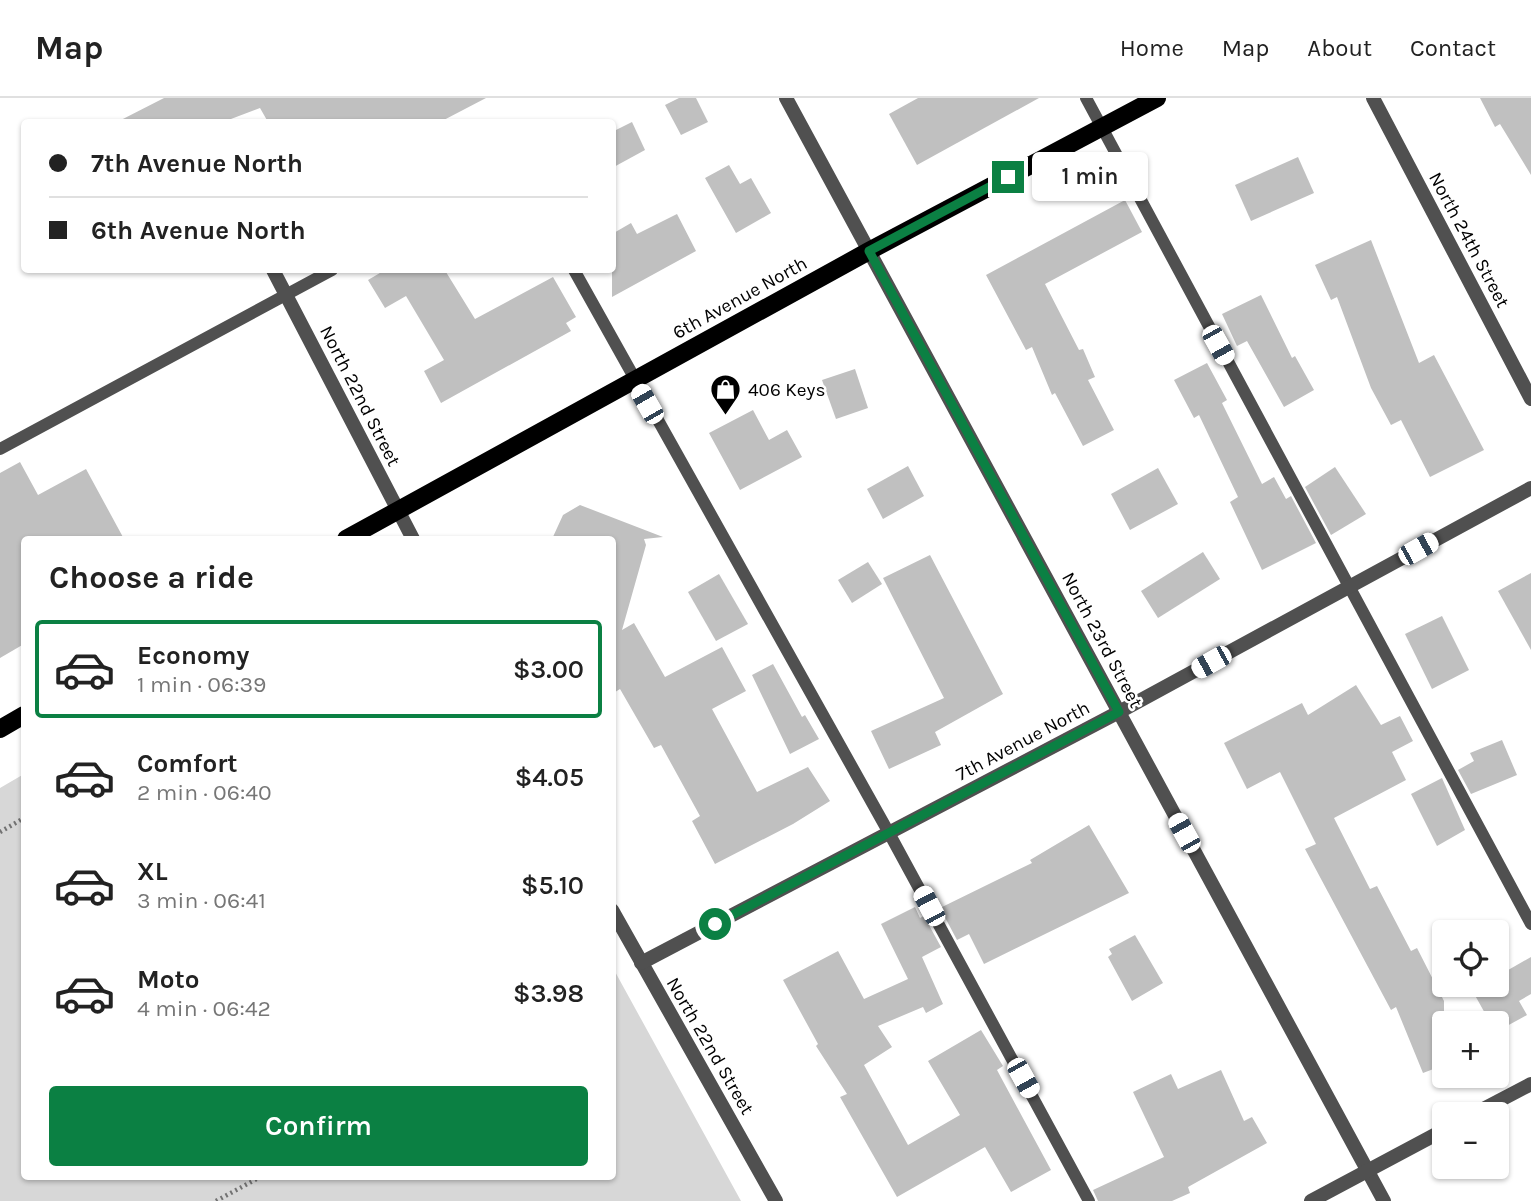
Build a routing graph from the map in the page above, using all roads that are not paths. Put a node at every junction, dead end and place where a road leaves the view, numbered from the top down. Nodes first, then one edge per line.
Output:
1 (1086, 98) edge
2 (1157, 98) edge
3 (1373, 98) edge
4 (792, 100) edge
5 (1100, 128) junction
6 (869, 251) junction
7 (275, 273) edge
8 (326, 273) edge
9 (575, 273) edge
10 (286, 295) junction
11 (634, 380) junction
12 (1531, 399) edge
13 (0, 449) edge
14 (1531, 488) edge
15 (398, 511) junction
16 (352, 536) edge
17 (411, 536) edge
18 (1350, 586) junction
19 (1119, 712) junction
20 (21, 717) edge
21 (0, 729) edge
22 (889, 833) junction
23 (616, 917) edge
24 (1531, 924) edge
25 (641, 963) junction
26 (1531, 1084) edge
27 (1497, 1102) edge
28 (1432, 1136) edge
29 (1367, 1170) junction
30 (776, 1201) edge
31 (1089, 1201) edge
32 (1311, 1201) edge
33 (1384, 1201) edge

1 - 5 lane
2 - 5 main road, 6th Avenue North
3 - 12 street, North 24th Street
4 - 6 street, North 23rd Street
5 - 6 main road, 6th Avenue North
5 - 18 lane
6 - 11 main road, 6th Avenue North
6 - 19 street, North 23rd Street
7 - 10 street, North 22nd Street
8 - 10 lane
9 - 11 lane
10 - 13 lane
10 - 15 street, North 22nd Street
11 - 15 main road, 6th Avenue North
11 - 22 lane
14 - 18 street, 7th Avenue North
15 - 16 main road, 6th Avenue North
15 - 17 street, North 22nd Street
18 - 19 street, 7th Avenue North
18 - 24 lane
19 - 22 street, 7th Avenue North
19 - 29 street, North 23rd Street
20 - 21 main road
22 - 25 street, 7th Avenue North
22 - 31 lane
23 - 25 street, North 22nd Street
25 - 30 street, North 22nd Street
26 - 27 street
28 - 29 street
29 - 32 street
29 - 33 street, North 23rd Street

